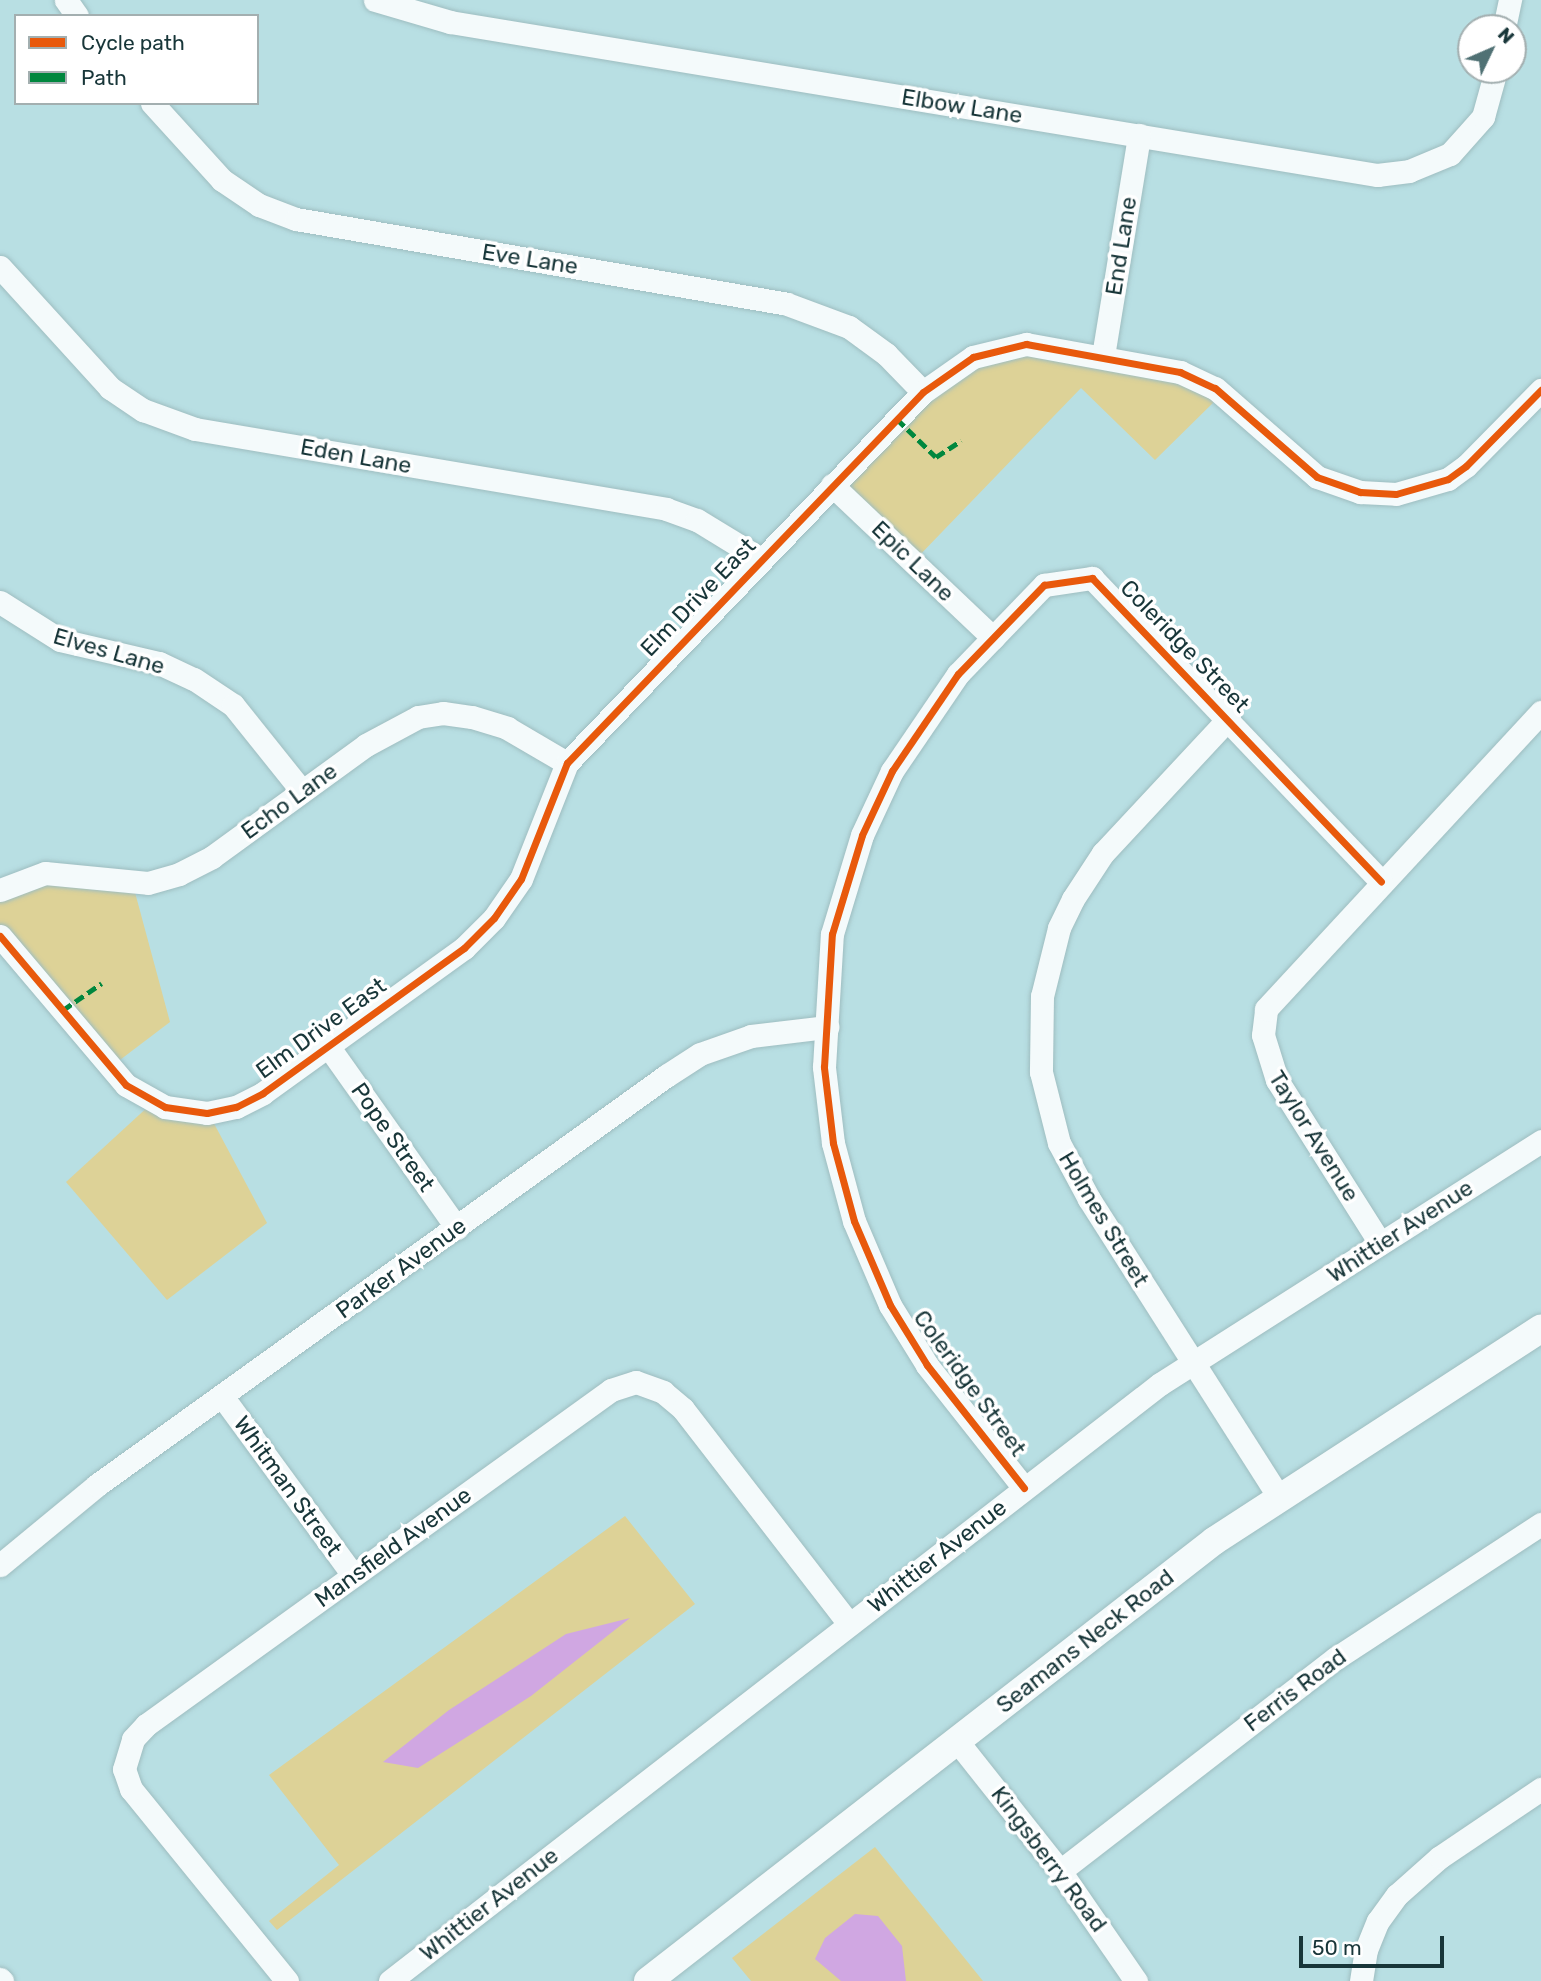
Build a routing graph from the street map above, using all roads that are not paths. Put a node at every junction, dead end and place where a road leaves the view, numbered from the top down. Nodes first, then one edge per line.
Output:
1 (375, 0) edge
2 (1492, 84) edge
3 (154, 105) edge
4 (1139, 135) junction
5 (0, 267) edge
6 (1103, 356) junction
7 (1541, 390) edge
8 (923, 392) junction
9 (832, 485) junction
10 (761, 559) junction
11 (0, 602) edge
12 (993, 638) junction
13 (1541, 712) edge
14 (1229, 718) junction
15 (567, 763) junction
16 (302, 791) junction
17 (1381, 882) junction
18 (0, 890) edge
19 (0, 936) edge
20 (827, 1027) junction
21 (328, 1046) junction
22 (1541, 1141) edge
23 (457, 1228) junction
24 (1380, 1243) junction
25 (1541, 1329) edge
26 (1194, 1364) junction
27 (222, 1396) junction
28 (1024, 1488) junction
29 (1279, 1497) junction
30 (1541, 1524) edge
31 (0, 1565) edge
32 (353, 1576) junction
33 (849, 1625) junction
34 (957, 1741) junction
35 (1541, 1789) edge
36 (1060, 1871) junction
37 (287, 1981) edge
38 (390, 1981) edge
39 (648, 1981) edge
40 (1136, 1981) edge
41 (1361, 1981) edge

1 - 4 street, Elbow Lane
2 - 4 street, Elbow Lane
3 - 8 street, Eve Lane
4 - 6 street, End Lane
5 - 10 street, Eden Lane
6 - 7 street, Elm Drive East
6 - 8 street, Elm Drive East
8 - 9 street, Elm Drive East
9 - 10 street, Elm Drive East
9 - 12 street, Epic Lane
10 - 15 street, Elm Drive East
11 - 16 street, Elves Lane
12 - 14 street, Coleridge Street
12 - 20 street, Coleridge Street
13 - 17 street, Taylor Avenue
14 - 17 street, Coleridge Street
14 - 26 street, Holmes Street
15 - 16 street, Echo Lane
15 - 21 street, Elm Drive East
16 - 18 street, Echo Lane
17 - 24 street, Taylor Avenue
19 - 21 street, Elm Drive East
20 - 23 street, Parker Avenue
20 - 28 street, Coleridge Street
21 - 23 street, Pope Street
22 - 24 street, Whittier Avenue
23 - 27 street, Parker Avenue
24 - 26 street, Whittier Avenue
25 - 29 main road, Seamans Neck Road
26 - 28 street, Whittier Avenue
26 - 29 street, Holmes Street
27 - 31 street, Parker Avenue
27 - 32 street, Whitman Street
28 - 33 street, Whittier Avenue
29 - 34 main road, Seamans Neck Road
30 - 36 street, Ferris Road
32 - 33 street, Mansfield Avenue
32 - 37 street, Mansfield Avenue
33 - 38 street, Whittier Avenue
34 - 36 street, Kingsberry Road
34 - 39 main road, Seamans Neck Road
35 - 41 street
36 - 40 street, Kingsberry Road

